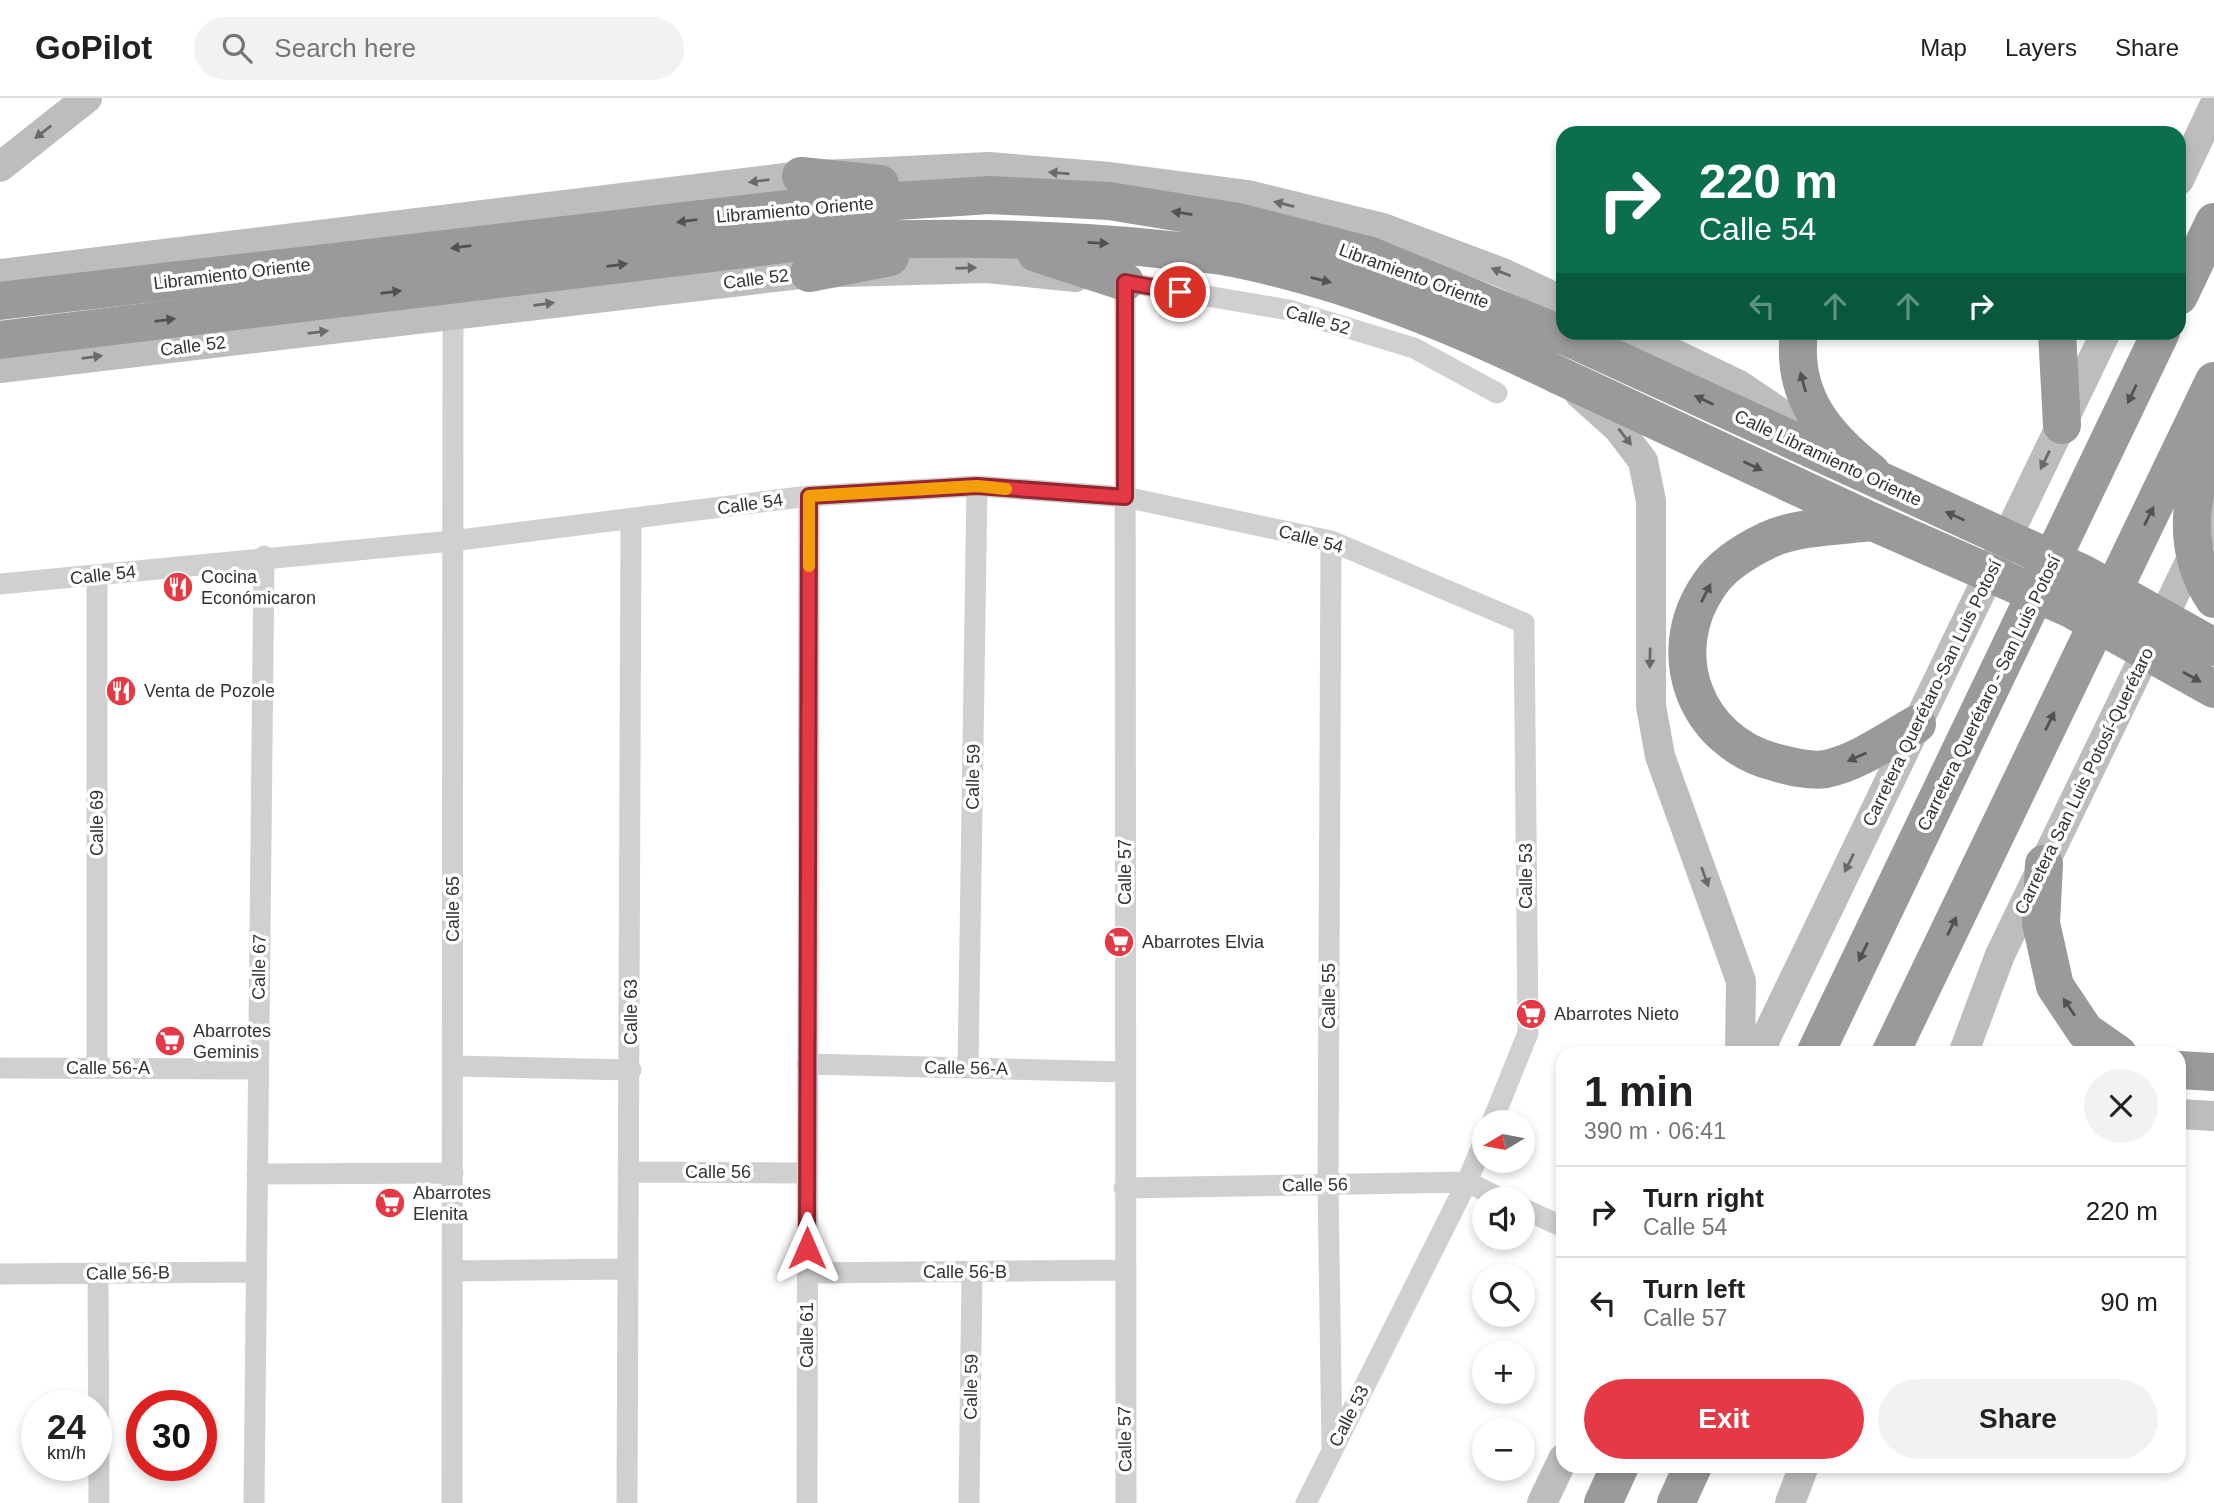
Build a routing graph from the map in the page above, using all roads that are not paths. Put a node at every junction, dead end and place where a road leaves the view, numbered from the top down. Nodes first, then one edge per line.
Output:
1 (87, 98) edge
2 (2214, 106) edge
3 (2186, 165) edge
4 (0, 166) edge
5 (2214, 222) edge
6 (806, 224) junction
7 (989, 237) junction
8 (0, 260) edge
9 (32, 270) junction
10 (0, 274) edge
11 (2186, 281) edge
12 (1125, 282) junction
13 (0, 294) edge
14 (1556, 298) edge
15 (0, 301) edge
16 (453, 315) junction
17 (1556, 331) edge
18 (0, 338) edge
19 (1576, 340) edge
20 (1645, 340) edge
21 (1798, 340) edge
22 (2057, 340) edge
23 (2102, 340) edge
24 (2157, 340) edge
25 (43, 363) junction
26 (0, 368) edge
27 (1558, 374) junction
28 (2214, 381) edge
29 (1497, 393) dead end
30 (2062, 425) junction
31 (2214, 441) edge
32 (977, 486) junction
33 (1892, 488) junction
34 (809, 496) junction
35 (1125, 497) junction
36 (2214, 512) edge
37 (631, 520) junction
38 (1873, 522) junction
39 (452, 541) junction
40 (1331, 541) junction
41 (264, 556) junction
42 (97, 577) junction
43 (0, 584) edge
44 (2076, 591) junction
45 (2214, 599) edge
46 (1524, 623) joint
47 (2214, 648) edge
48 (2214, 690) edge
49 (1917, 724) junction
50 (2044, 864) junction
51 (1740, 1046) edge
52 (1762, 1046) edge
53 (1819, 1046) edge
54 (1894, 1046) edge
55 (1967, 1046) edge
56 (2107, 1046) edge
57 (807, 1064) junction
58 (453, 1066) junction
59 (0, 1068) edge
60 (97, 1068) junction
61 (968, 1068) junction
62 (257, 1069) junction
63 (631, 1070) junction
64 (2186, 1070) edge
65 (1124, 1072) junction
66 (2214, 1072) edge
67 (1497, 1110) edge
68 (2186, 1114) edge
69 (2214, 1116) edge
70 (1472, 1170) edge
71 (628, 1172) junction
72 (453, 1173) junction
73 (807, 1173) junction
74 (257, 1174) junction
75 (1467, 1182) junction
76 (1328, 1184) junction
77 (1477, 1187) edge
78 (1124, 1188) junction
79 (1535, 1214) edge
80 (1556, 1224) edge
81 (628, 1269) junction
82 (1124, 1270) junction
83 (453, 1271) junction
84 (256, 1272) junction
85 (972, 1272) junction
86 (98, 1273) junction
87 (807, 1273) junction
88 (0, 1274) edge
89 (1332, 1450) junction
90 (1556, 1473) edge
91 (1617, 1473) edge
92 (1690, 1473) edge
93 (1801, 1473) edge
94 (99, 1503) edge
95 (254, 1503) edge
96 (452, 1503) edge
97 (627, 1503) edge
98 (807, 1503) edge
99 (969, 1503) edge
100 (1126, 1503) edge
101 (1306, 1503) edge
102 (1542, 1503) edge
103 (1603, 1503) edge
104 (1676, 1503) edge
105 (1790, 1503) edge

1 -> 4 main road
2 - 3 main road
5 - 11 highway
6 - 7 highway, Libramiento Oriente
6 -> 9 main road, Libramiento Oriente
6 -> 12 main road, Calle 52
14 -> 6 main road, Libramiento Oriente
6 -> 15 highway, Libramiento Oriente
16 -> 6 main road, Calle 52
17 -> 6 highway, Libramiento Oriente
18 -> 6 highway, Libramiento Oriente, bridge
7 - 12 highway
7 -> 27 highway, Libramiento Oriente
8 - 9 main road
9 - 10 main road, Libramiento Oriente
9 - 13 main road
12 - 29 street, Calle 52
12 - 35 street, Calle 57
25 -> 16 main road, Calle 52
16 - 39 street, Calle 65
18 - 25 main road
33 -> 19 highway, Calle Libramiento Oriente, bridge
20 - 33 main road
33 -> 21 highway, bridge
22 - 30 highway
23 - 30 main road, Carretera Querétaro-San Luis Potosí
24 -> 53 highway, Carretera Querétaro - San Luis Potosí
25 - 26 main road, Calle 52
27 -> 38 highway, bridge
27 -> 51 main road
54 -> 28 highway
30 -> 49 main road, Carretera Querétaro-San Luis Potosí
31 - 45 highway, bridge
32 - 34 street, Calle 54
32 - 35 street, Calle 54
32 - 61 street, Calle 59
44 -> 33 highway, Calle Libramiento Oriente, bridge
34 - 37 street, Calle 54
34 - 57 street, Calle 61
35 - 40 street, Calle 54
35 - 65 street, Calle 57
36 - 50 main road, Carretera San Luis Potosí-Querétaro
37 - 39 street, Calle 54
37 - 63 street, Calle 63
38 - 44 highway, bridge
49 -> 38 highway
39 - 41 street, Calle 54
39 - 58 street, Calle 65
40 - 46 street, Calle 54
40 - 76 street, Calle 55
41 - 42 street, Calle 54
41 - 62 street, Calle 67
42 - 43 street, Calle 54
42 - 60 street, Calle 69
44 - 47 highway, bridge
44 -> 48 highway, bridge
46 - 67 street, Calle 53
49 -> 52 main road, Carretera Querétaro-San Luis Potosí
50 - 55 main road, Carretera San Luis Potosí-Querétaro
56 -> 50 highway
57 - 61 street, Calle 56-A
57 - 73 street, Calle 61
58 - 63 street
58 - 72 street, Calle 65
59 - 60 street, Calle 56-A
60 - 62 street, Calle 56-A
61 - 65 street, Calle 56-A
62 - 74 street, Calle 67
63 - 71 street, Calle 63
64 - 66 highway
65 - 78 street, Calle 57
68 - 69 main road
70 - 75 street, Calle 53
71 - 73 street, Calle 56
71 - 81 street, Calle 63
72 - 74 street
72 - 83 street, Calle 65
73 - 87 street, Calle 61
74 - 84 street, Calle 67
75 - 76 street, Calle 56
75 - 77 street, Calle 56
75 - 89 street, Calle 53
76 - 78 street, Calle 56
76 - 89 street, Calle 55
78 - 82 street, Calle 57
79 - 80 street
81 - 83 street
81 - 97 street, Calle 63
82 - 85 street, Calle 56-B
82 - 100 street, Calle 57
83 - 96 street, Calle 65
84 - 86 street, Calle 56-B
84 - 95 street, Calle 67
85 - 87 street, Calle 56-B
85 - 99 street, Calle 59
86 - 88 street, Calle 56-B
86 - 94 street
87 - 98 street, Calle 61
89 - 101 street, Calle 53
90 - 102 main road
91 - 103 highway
92 - 104 highway
93 - 105 main road

